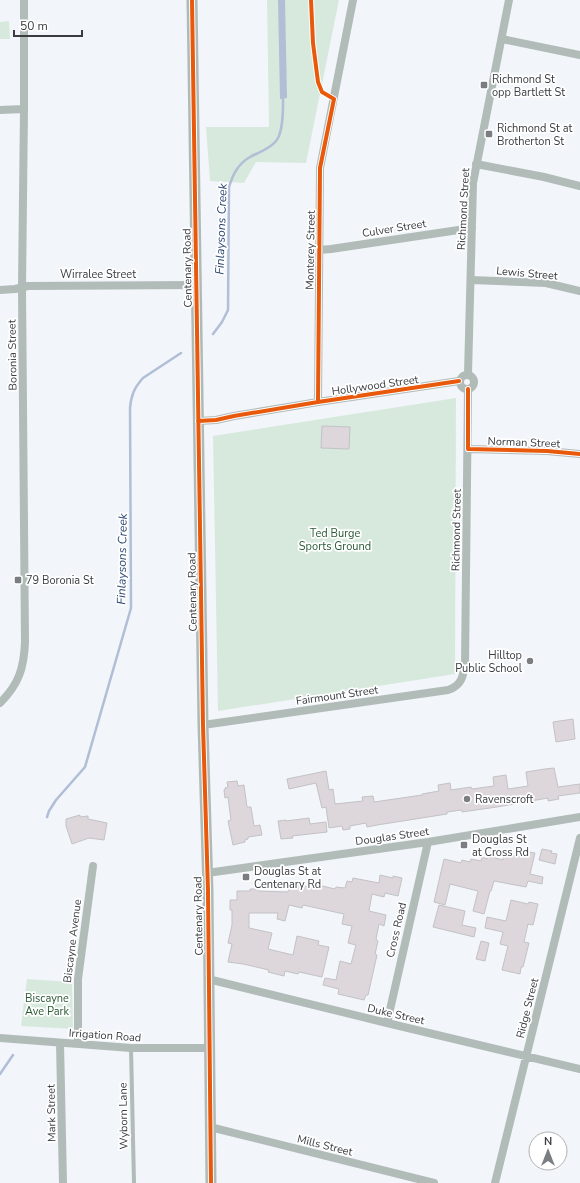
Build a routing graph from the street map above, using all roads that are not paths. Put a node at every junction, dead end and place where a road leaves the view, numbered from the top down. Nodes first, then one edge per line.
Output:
1 (24, 0) edge
2 (192, 0) edge
3 (353, 0) edge
4 (509, 0) edge
5 (502, 39) junction
6 (580, 55) edge
7 (0, 110) edge
8 (24, 110) junction
9 (476, 164) junction
10 (580, 186) edge
11 (472, 228) junction
12 (319, 250) junction
13 (471, 280) junction
14 (196, 285) junction
15 (22, 288) junction
16 (0, 290) edge
17 (580, 291) edge
18 (468, 374) junction
19 (460, 381) junction
20 (468, 389) junction
21 (318, 402) junction
22 (198, 421) junction
23 (468, 449) junction
24 (580, 454) edge
25 (464, 671) joint
26 (0, 703) edge
27 (203, 725) junction
28 (580, 818) edge
29 (580, 838) edge
30 (428, 842) junction
31 (93, 866) dead end
32 (207, 874) junction
33 (208, 979) junction
34 (387, 1024) junction
35 (0, 1038) edge
36 (60, 1043) junction
37 (78, 1044) junction
38 (131, 1048) junction
39 (209, 1048) junction
40 (527, 1056) junction
41 (580, 1069) edge
42 (210, 1127) junction
43 (63, 1183) edge
44 (134, 1183) edge
45 (211, 1183) edge
46 (434, 1183) edge
47 (496, 1183) edge

1 - 8 street, Boronia Street
2 - 14 main road, Centenary Road
3 - 12 street, Monterey Street
4 - 5 street, Richmond Street
5 - 6 street
5 - 9 street, Richmond Street
7 - 8 street
8 - 15 street, Boronia Street
9 - 10 street
9 - 11 street, Richmond Street
11 - 12 street, Culver Street
11 - 13 street, Richmond Street
12 - 21 street, Monterey Street
13 - 17 street, Lewis Street
13 - 18 street, Richmond Street
14 - 15 street, Wirralee Street
14 - 22 main road, Centenary Road
15 - 16 street, Wirralee Street
15 - 26 street, Boronia Street
18 - 19 street
18 - 20 street
19 - 20 street
19 - 21 street, Hollywood Street
20 - 23 street, Richmond Street
21 - 22 street, Hollywood Street
22 - 27 main road, Centenary Road
23 - 24 street, Norman Street
23 - 25 street, Richmond Street
25 - 27 street, Fairmount Street
27 - 32 main road, Centenary Road
28 - 30 street, Douglas Street
29 - 40 street, Ridge Street
30 - 32 street, Douglas Street
30 - 34 street, Cross Road
31 - 37 street, Biscayne Avenue
32 - 33 main road, Centenary Road
33 - 34 street, Duke Street
33 - 39 main road, Centenary Road
34 - 40 street, Duke Street
35 - 36 street, Irrigation Road
36 - 37 street, Irrigation Road
36 - 43 street, Mark Street
37 - 38 street, Irrigation Road
38 - 39 street, Irrigation Road
38 - 44 lane, Wyborn Lane
39 - 42 main road, Centenary Road
40 - 41 street, Duke Street
40 - 47 street, Ridge Street
42 - 45 main road, Centenary Road
42 - 46 street, Mills Street

